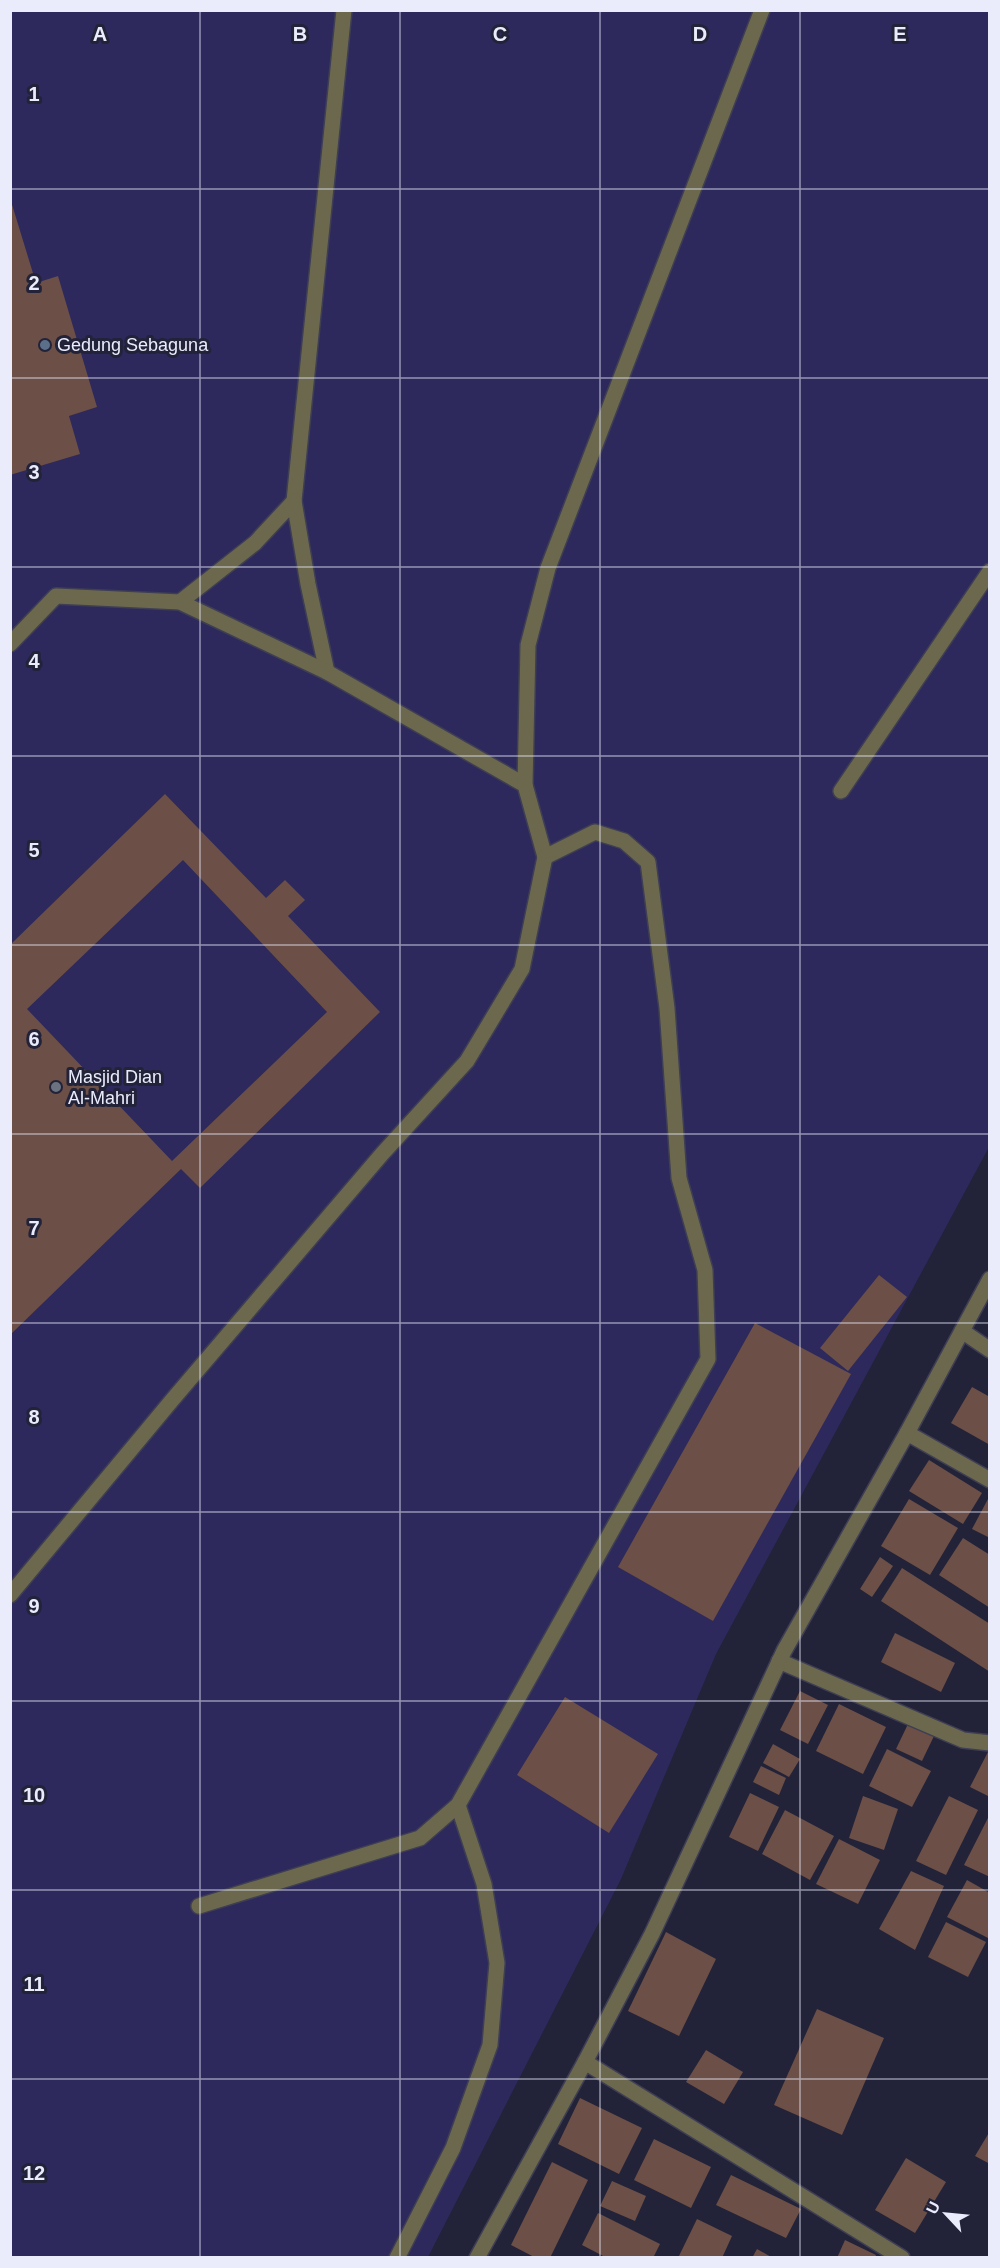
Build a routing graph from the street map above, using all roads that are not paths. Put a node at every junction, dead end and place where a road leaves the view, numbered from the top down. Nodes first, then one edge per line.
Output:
1 (344, 10) edge
2 (762, 10) edge
3 (294, 501) junction
4 (990, 571) edge
5 (180, 602) junction
6 (10, 644) edge
7 (327, 672) junction
8 (525, 785) junction
9 (841, 791) dead end
10 (545, 857) junction
11 (990, 1279) edge
12 (963, 1331) junction
13 (990, 1350) edge
14 (907, 1433) junction
15 (990, 1480) edge
16 (10, 1595) edge
17 (779, 1661) junction
18 (990, 1743) edge
19 (459, 1805) junction
20 (199, 1906) dead end
21 (585, 2062) junction
22 (397, 2258) edge
23 (477, 2258) edge
24 (902, 2258) edge

1 - 3 street
2 - 8 street
3 - 5 street
3 - 7 street
4 - 9 street
5 - 6 street
5 - 7 street
7 - 8 street
8 - 10 street
10 - 16 street
10 - 19 street
11 - 12 street
12 - 13 street
12 - 14 street
14 - 15 street
14 - 17 street
17 - 18 street
17 - 21 street
19 - 20 street
19 - 22 street
21 - 23 street
21 - 24 street

